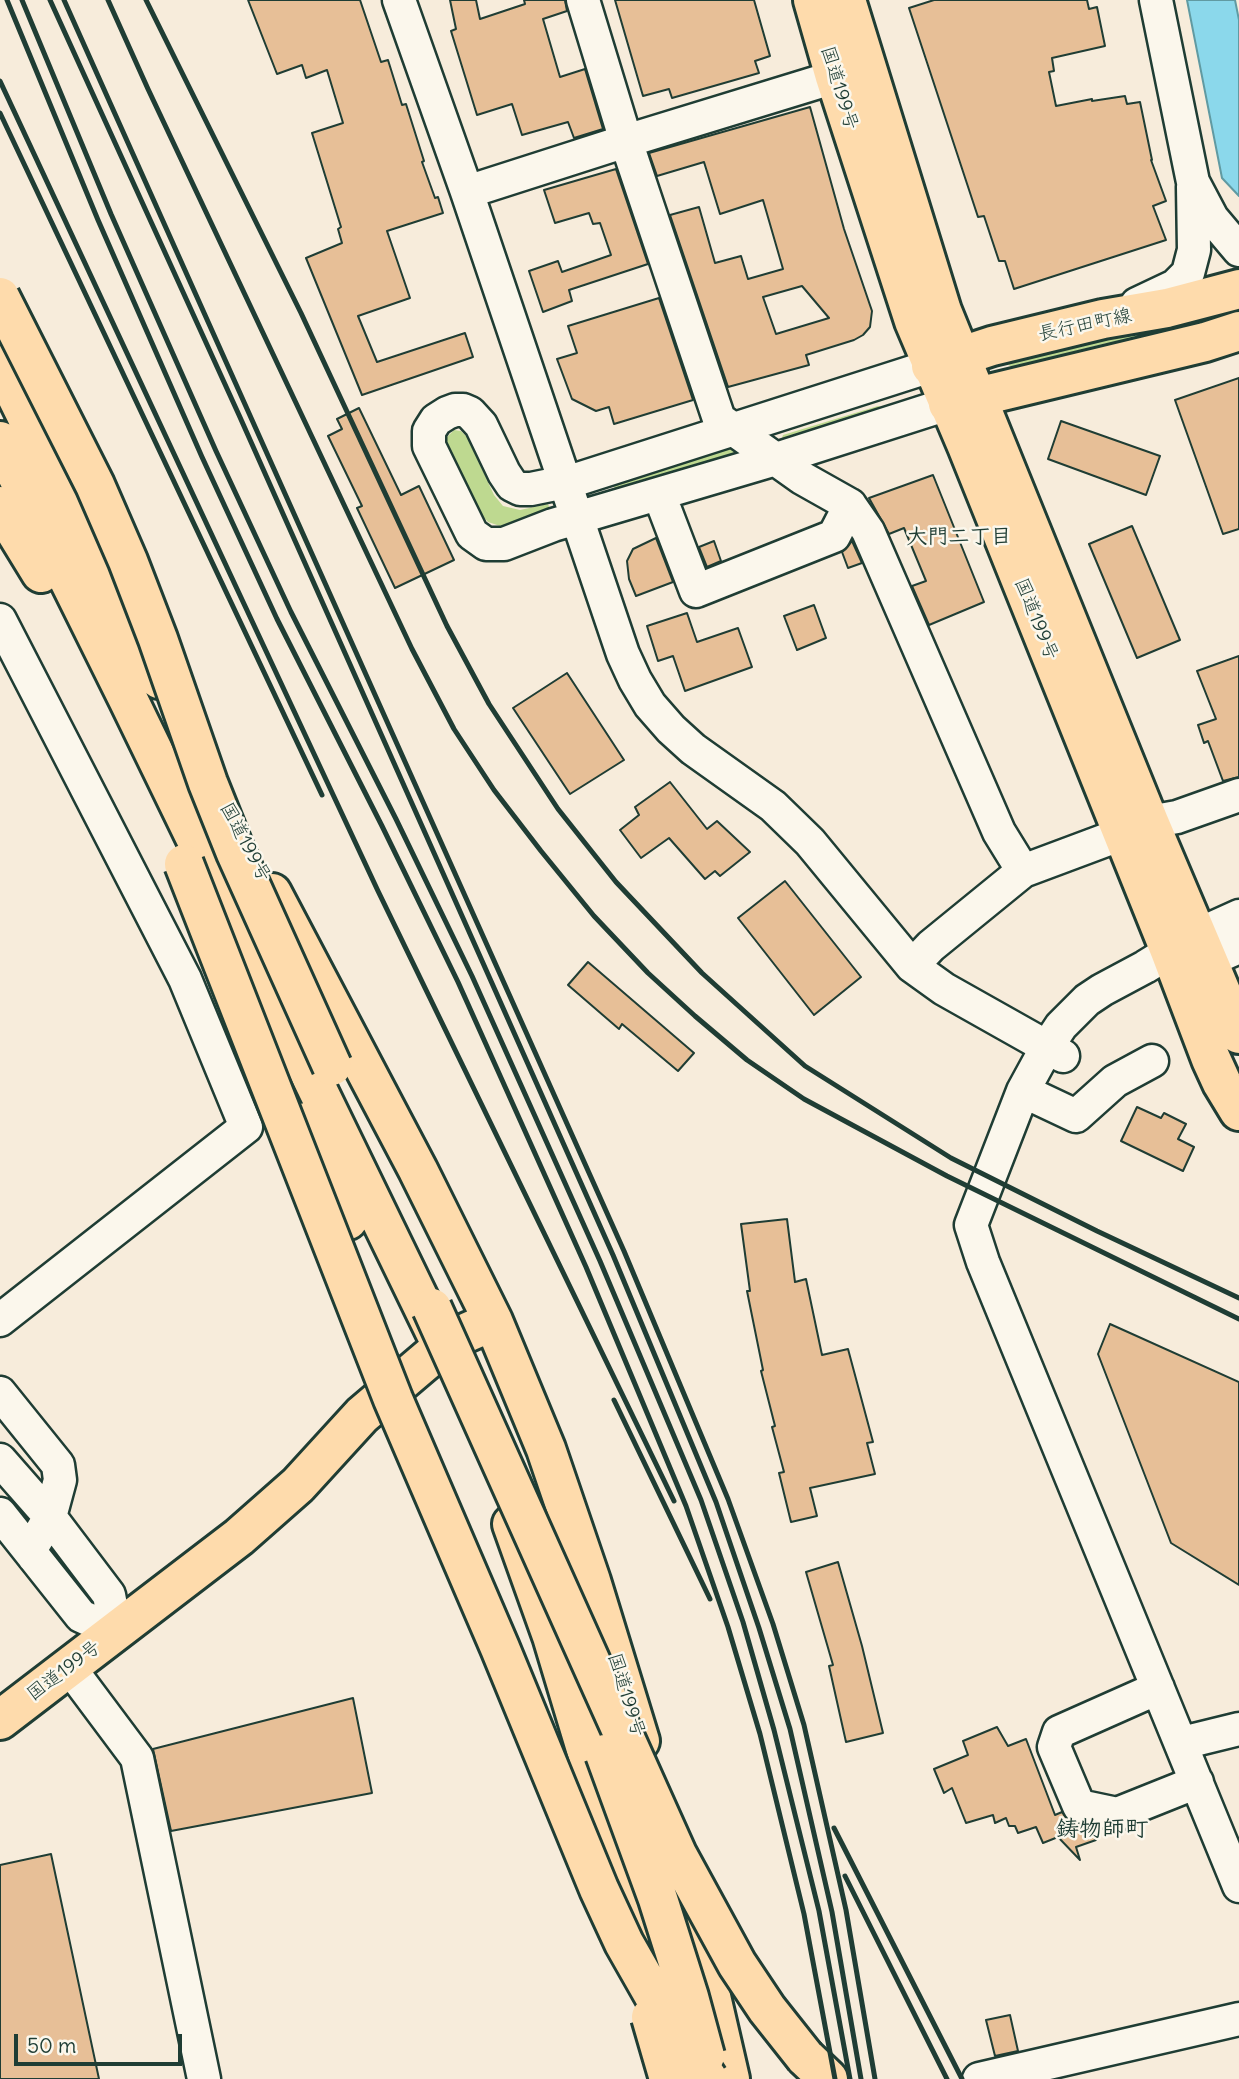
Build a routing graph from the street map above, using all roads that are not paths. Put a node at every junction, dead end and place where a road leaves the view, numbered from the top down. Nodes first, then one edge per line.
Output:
1 (400, 0) edge
2 (583, 0) edge
3 (813, 0) edge
4 (846, 0) edge
5 (1156, 0) edge
6 (835, 77) junction
7 (626, 141) junction
8 (1193, 182) junction
9 (467, 192) junction
10 (1239, 250) edge
11 (1239, 289) edge
12 (0, 297) edge
13 (1103, 319) junction
14 (1239, 331) edge
15 (946, 361) junction
16 (0, 362) edge
17 (963, 400) junction
18 (735, 429) junction
19 (0, 441) edge
20 (776, 459) junction
21 (566, 482) junction
22 (659, 494) junction
23 (850, 505) junction
24 (0, 506) edge
25 (578, 518) junction
26 (0, 620) edge
27 (1239, 795) edge
28 (1136, 828) junction
29 (184, 864) junction
30 (1023, 872) junction
31 (1239, 916) edge
32 (1198, 954) edge
33 (912, 966) junction
34 (1239, 1034) edge
35 (1055, 1051) junction
36 (1152, 1061) dead end
37 (1030, 1095) junction
38 (1239, 1111) edge
39 (432, 1308) junction
40 (0, 1320) edge
41 (493, 1321) junction
42 (442, 1347) junction
43 (0, 1393) edge
44 (0, 1460) edge
45 (0, 1514) edge
46 (50, 1517) junction
47 (34, 1557) junction
48 (116, 1632) junction
49 (69, 1667) junction
50 (1158, 1688) junction
51 (0, 1720) edge
52 (1239, 1728) edge
53 (1182, 1743) junction
54 (1197, 1782) junction
55 (1239, 1886) edge
56 (1239, 2019) edge
57 (204, 2079) edge
58 (662, 2079) edge
59 (669, 2079) edge
60 (710, 2079) edge
61 (730, 2079) edge
62 (828, 2079) edge
63 (979, 2079) edge

1 - 9 street
2 - 7 street
3 - 6 main road, 国道199号
4 - 15 main road, 国道199号
5 - 8 street
6 - 7 street
6 - 15 main road, 国道199号
7 - 9 street
7 - 18 street
8 - 10 street
8 - 13 street
9 - 21 street
11 - 13 main road, 長行田町線
12 - 39 main road, bridge
13 - 15 main road, 長行田町線
14 - 17 main road
15 - 17 main road, 国道199号
15 - 18 street
16 - 41 main road, 国道199号
17 - 20 street
17 - 28 main road, 国道199号
18 - 20 street
18 - 21 street
19 - 42 main road
20 - 22 street
20 - 23 street
21 - 25 street
21 - 25 street
22 - 23 street
22 - 25 street
23 - 30 street
24 - 29 main road
25 - 33 street
26 - 40 street
27 - 28 street
28 - 30 street
28 - 32 main road, 国道199号
29 - 59 main road, bridge
29 - 60 main road, bridge
30 - 33 street
31 - 32 street
32 - 34 main road, 国道199号
32 - 35 street
32 - 38 main road, 国道199号
33 - 35 street
35 - 37 street
36 - 37 street
37 - 50 street
39 - 60 main road, bridge
39 - 62 main road, bridge
41 - 42 main road, 国道199号
41 - 61 main road, 国道199号
42 - 48 main road, 国道199号
42 - 58 main road
43 - 46 street
44 - 46 street
45 - 47 street
46 - 47 street
46 - 48 street
47 - 48 street
48 - 49 main road, 国道199号
49 - 51 main road, 国道199号
49 - 57 street
50 - 53 street
50 - 54 street
52 - 53 street
53 - 54 street
54 - 55 street
56 - 63 street

